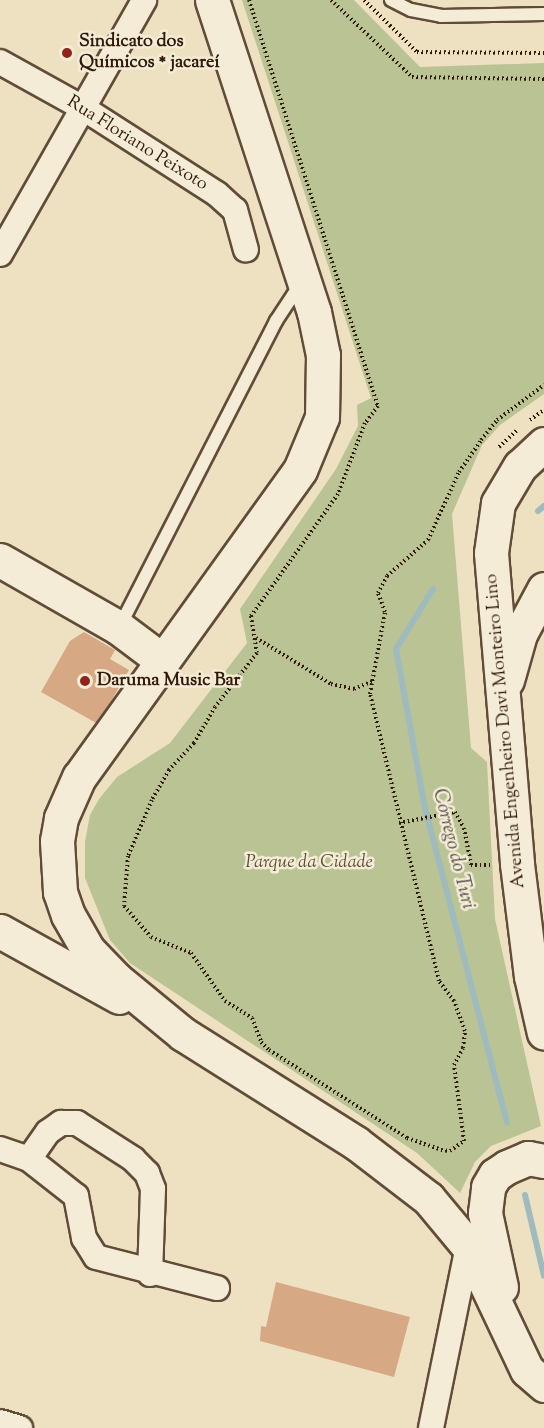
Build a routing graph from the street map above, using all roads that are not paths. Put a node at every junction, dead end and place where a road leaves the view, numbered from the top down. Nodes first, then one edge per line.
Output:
1 (144, 0) edge
2 (212, 0) edge
3 (391, 0) edge
4 (544, 14) edge
5 (0, 62) edge
6 (82, 108) junction
7 (246, 250) dead end
8 (0, 254) edge
9 (303, 279) junction
10 (544, 444) edge
11 (0, 560) edge
12 (544, 590) edge
13 (119, 628) junction
14 (163, 661) junction
15 (502, 702) junction
16 (0, 931) edge
17 (544, 1033) edge
18 (183, 1034) junction
19 (0, 1149) edge
20 (29, 1159) junction
21 (544, 1161) edge
22 (468, 1246) junction
23 (150, 1274) junction
24 (217, 1288) dead end
25 (510, 1331) junction
26 (542, 1383) edge
27 (0, 1422) edge
28 (20, 1428) edge
29 (431, 1428) edge

1 - 6 street
2 - 9 main road
3 - 4 lane
5 - 6 street, Rua Floriano Peixoto
6 - 7 street, Rua Floriano Peixoto
6 - 8 street
9 - 13 lane
9 - 14 main road
10 - 15 main road, Avenida Engenheiro Davi Monteiro Lino
11 - 13 main road
12 - 15 main road
13 - 14 main road
14 - 18 main road
15 - 17 main road, Avenida Engenheiro Davi Monteiro Lino
16 - 18 main road
18 - 22 main road
19 - 20 street
20 - 23 street
20 - 23 street
21 - 25 main road
22 - 25 main road
22 - 29 street
23 - 24 street
25 - 26 main road
27 - 28 street

